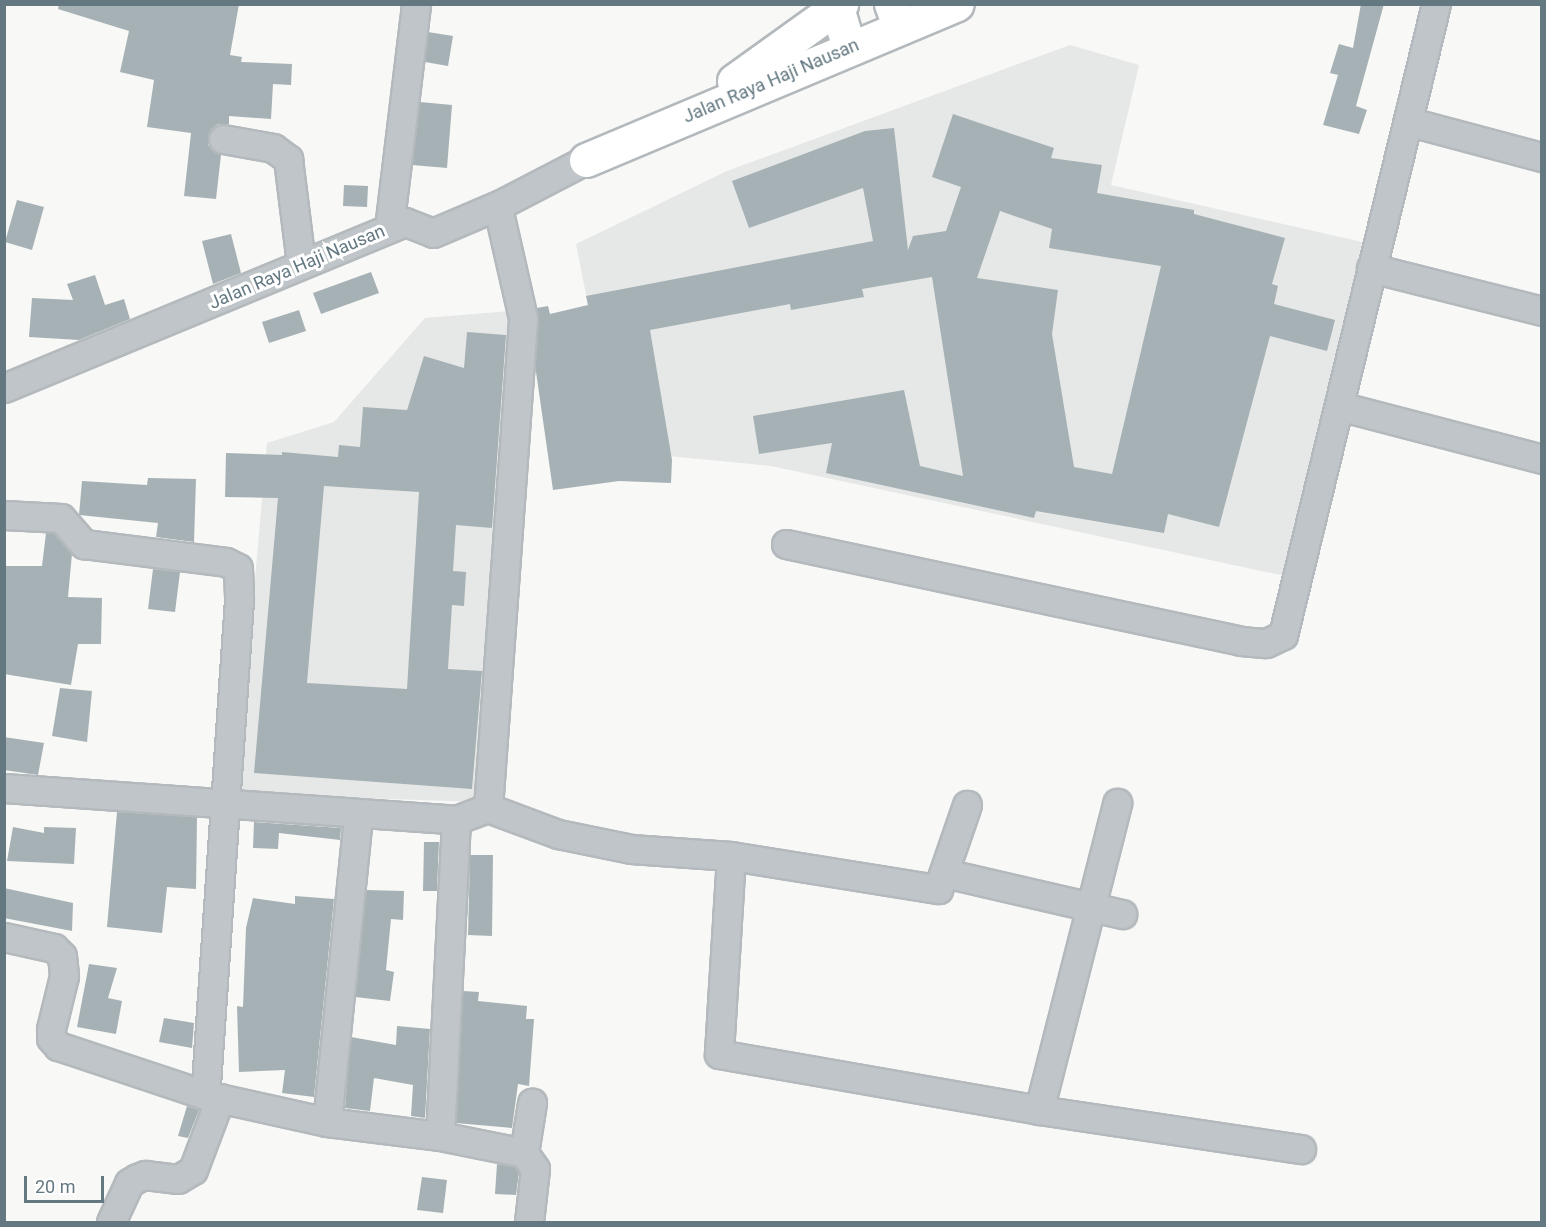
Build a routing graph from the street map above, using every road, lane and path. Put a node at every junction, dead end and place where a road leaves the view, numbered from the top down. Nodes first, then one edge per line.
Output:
1 (416, 4) edge
2 (957, 4) edge
3 (1436, 4) edge
4 (838, 5) edge
5 (895, 16) edge
6 (849, 48) junction
7 (1410, 122) junction
8 (223, 139) dead end
9 (1542, 157) edge
10 (586, 160) junction
11 (500, 208) junction
12 (389, 228) junction
13 (301, 264) junction
14 (1371, 268) junction
15 (1542, 311) edge
16 (6, 383) edge
17 (1340, 406) junction
18 (1542, 459) edge
19 (4, 515) edge
20 (786, 544) dead end
21 (4, 788) edge
22 (1118, 803) dead end
23 (222, 804) junction
24 (967, 804) dead end
25 (488, 808) junction
26 (357, 815) junction
27 (456, 820) junction
28 (731, 856) junction
29 (944, 873) junction
30 (1090, 907) junction
31 (1122, 914) dead end
32 (5, 941) edge
33 (213, 1097) junction
34 (531, 1103) dead end
35 (1039, 1110) junction
36 (327, 1122) junction
37 (440, 1136) junction
38 (1301, 1149) dead end
39 (524, 1153) junction
40 (111, 1222) edge
41 (529, 1222) edge

1 - 12 street
2 - 5 main road, Jalan Raya Haji Nausan
3 - 7 street
4 - 6 main road
4 - 10 main road, Jalan Raya Haji Nausan
5 - 6 main road, Jalan Raya Haji Nausan
6 - 10 main road, Jalan Raya Haji Nausan
7 - 9 street
7 - 14 street
8 - 13 street
10 - 11 street, Jalan Raya Haji Nausan
11 - 12 street, Jalan Raya Haji Nausan
11 - 25 street
12 - 13 street, Jalan Raya Haji Nausan
13 - 16 street, Jalan Raya Haji Nausan
14 - 15 street
14 - 17 street
17 - 18 street
17 - 20 street
19 - 23 street
21 - 23 street
22 - 30 street
23 - 26 street
23 - 33 street
24 - 29 street
25 - 27 street
25 - 28 street
26 - 27 street
26 - 36 street
27 - 37 street
28 - 29 street
28 - 35 street
29 - 30 street
30 - 31 street
30 - 35 street
32 - 33 street
33 - 36 street
33 - 40 street
34 - 39 street
35 - 38 street
36 - 37 street
37 - 39 street
39 - 41 street

